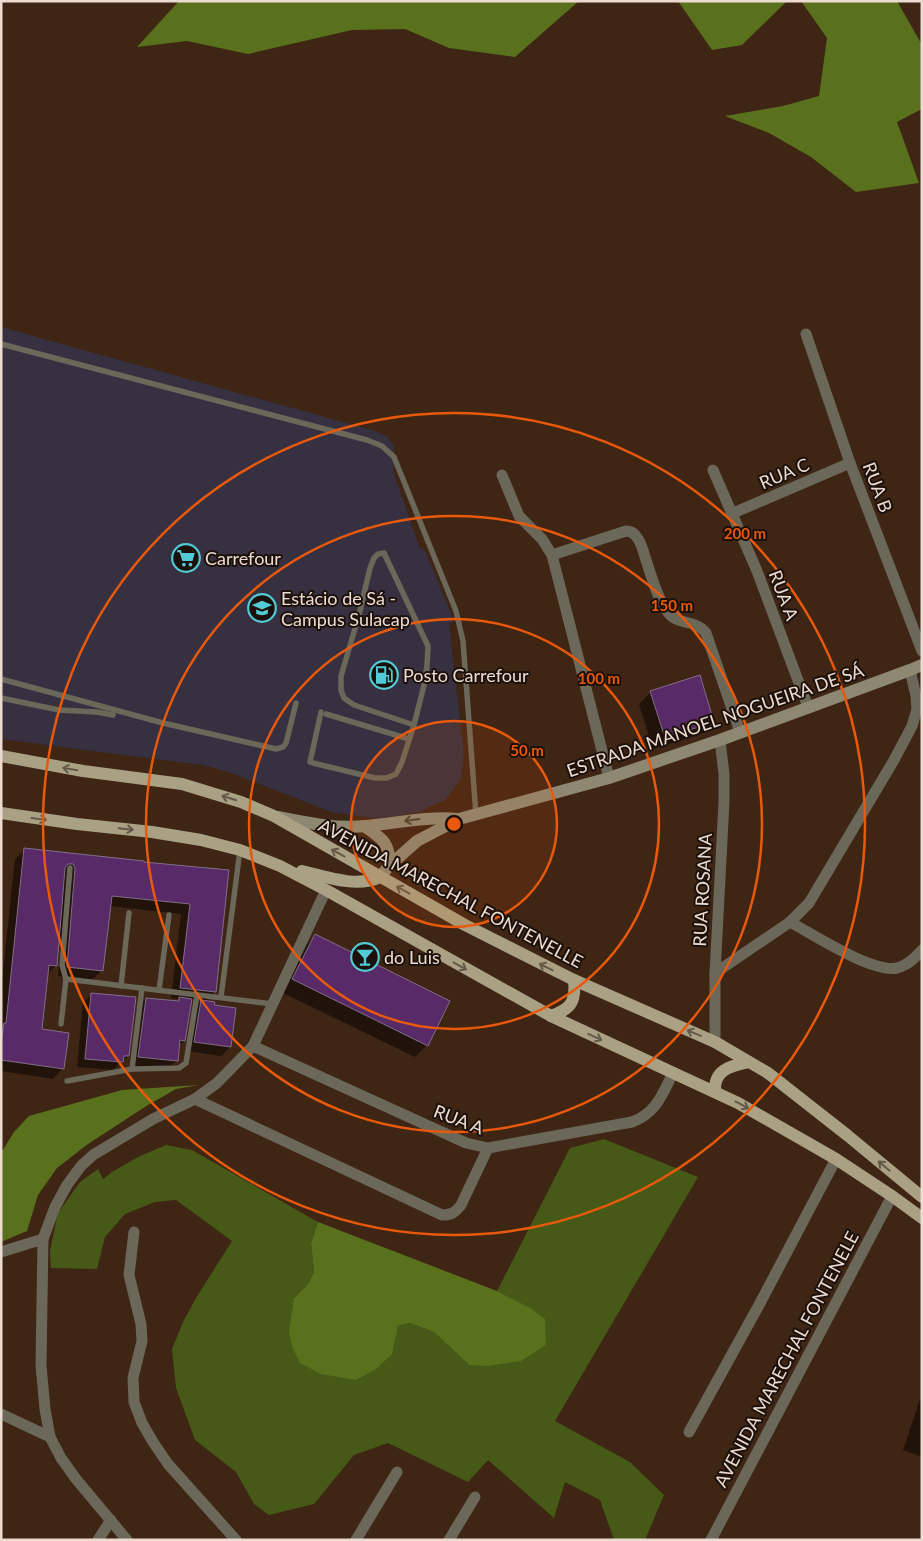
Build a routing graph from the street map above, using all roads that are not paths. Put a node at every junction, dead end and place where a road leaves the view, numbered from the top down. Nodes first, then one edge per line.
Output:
1 (806, 334) dead end
2 (1, 344) edge
3 (850, 463) junction
4 (713, 470) dead end
5 (502, 475) dead end
6 (731, 514) junction
7 (552, 555) junction
8 (922, 651) edge
9 (922, 664) edge
10 (910, 670) junction
11 (1, 679) edge
12 (1, 698) edge
13 (296, 703) dead end
14 (808, 707) junction
15 (113, 715) dead end
16 (414, 725) junction
17 (740, 732) junction
18 (409, 738) junction
19 (720, 740) junction
20 (1, 756) edge
21 (609, 778) junction
22 (1, 813) edge
23 (476, 815) junction
24 (274, 816) junction
25 (459, 819) junction
26 (364, 826) junction
27 (240, 850) junction
28 (390, 865) junction
29 (280, 866) junction
30 (70, 868) dead end
31 (380, 877) junction
32 (326, 890) junction
33 (129, 913) dead end
34 (169, 916) dead end
35 (790, 922) junction
36 (922, 950) edge
37 (715, 973) junction
38 (66, 979) junction
39 (574, 980) junction
40 (121, 986) junction
41 (142, 988) junction
42 (159, 990) junction
43 (197, 995) junction
44 (221, 997) junction
45 (273, 1004) junction
46 (551, 1016) junction
47 (61, 1024) dead end
48 (715, 1042) junction
49 (252, 1046) junction
50 (749, 1062) junction
51 (132, 1069) junction
52 (673, 1073) junction
53 (67, 1081) dead end
54 (715, 1091) junction
55 (195, 1099) junction
56 (488, 1148) junction
57 (836, 1159) junction
58 (892, 1196) junction
59 (922, 1197) edge
60 (922, 1218) edge
61 (134, 1232) dead end
62 (43, 1239) junction
63 (1, 1252) edge
64 (1, 1414) edge
65 (689, 1432) dead end
66 (50, 1437) junction
67 (397, 1472) dead end
68 (475, 1496) dead end
69 (111, 1520) junction
70 (98, 1540) edge
71 (127, 1540) edge
72 (236, 1540) edge
73 (356, 1540) edge
74 (449, 1540) edge
75 (711, 1540) edge

1 - 3 street, RUA B
2 - 23 lane
3 - 6 street, RUA C
3 - 8 street, RUA B
4 - 6 street, RUA A
5 - 7 street
6 - 14 street, RUA A
7 - 17 street
7 - 21 street
9 - 10 main road, ESTRADA MANOEL NOGUEIRA DE SÁ
10 - 14 main road, ESTRADA MANOEL NOGUEIRA DE SÁ
10 - 35 street
11 - 13 lane
12 - 15 lane
14 - 17 main road, ESTRADA MANOEL NOGUEIRA DE SÁ
16 - 16 lane
16 - 18 lane
17 - 19 main road, ESTRADA MANOEL NOGUEIRA DE SÁ
18 - 18 lane
19 - 21 main road, ESTRADA MANOEL NOGUEIRA DE SÁ
19 - 37 street, RUA ROSANA
24 -> 20 main road, AVENIDA MARECHAL FONTENELLE
21 - 23 main road, ESTRADA MANOEL NOGUEIRA DE SÁ
22 -> 27 main road
23 - 25 main road, ESTRADA MANOEL NOGUEIRA DE SÁ
24 - 26 main road, ESTRADA MANOEL NOGUEIRA DE SÁ
31 -> 24 main road, AVENIDA MARECHAL FONTENELLE
25 -> 26 main road, ESTRADA MANOEL NOGUEIRA DE SÁ
25 - 28 main road, ESTRADA MANOEL NOGUEIRA DE SÁ
26 - 28 main road
27 - 29 main road
27 - 44 lane
28 - 31 main road, ESTRADA MANOEL NOGUEIRA DE SÁ
29 - 31 main road
29 - 32 main road
30 - 38 lane
39 -> 31 main road, AVENIDA MARECHAL FONTENELLE
32 - 45 street
32 -> 46 main road
33 - 40 lane
34 - 42 lane
35 - 36 street
35 - 37 street
37 - 48 street, RUA ROSANA
38 - 40 lane
38 - 47 lane
39 - 46 main road
48 -> 39 main road, AVENIDA MARECHAL FONTENELLE
40 - 41 lane
41 - 42 lane
41 - 51 lane
42 - 43 lane
43 - 44 lane
43 - 51 lane
44 - 45 lane
45 - 49 street
46 -> 52 main road
48 - 50 main road, AVENIDA MARECHAL FONTENELLE
49 - 55 street
49 - 56 street, RUA A
50 - 54 main road
59 -> 50 main road, AVENIDA MARECHAL FONTENELLE
51 - 53 lane
52 - 54 main road
52 - 56 street, RUA A
54 -> 57 main road
55 - 56 street
55 - 62 street
57 - 58 main road
57 - 65 street
58 - 60 main road
58 - 75 street, AVENIDA MARECHAL FONTENELE
61 - 72 street
62 - 63 street
62 - 66 street
64 - 66 street
66 - 69 street
67 - 73 street
68 - 74 street
69 - 70 street
69 - 71 street

